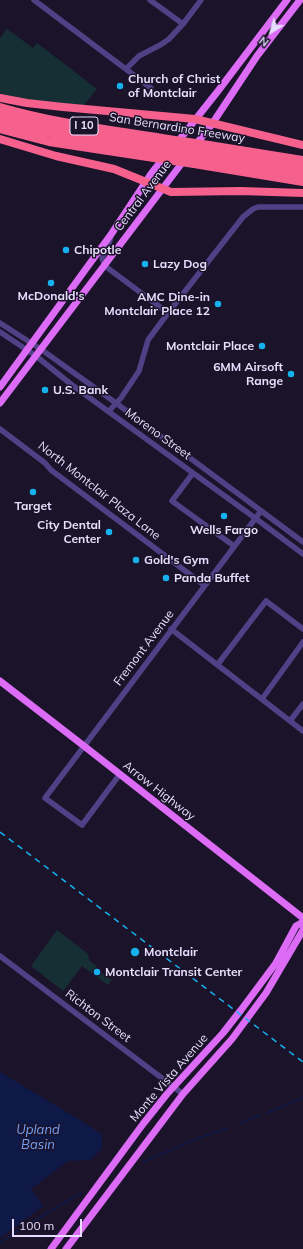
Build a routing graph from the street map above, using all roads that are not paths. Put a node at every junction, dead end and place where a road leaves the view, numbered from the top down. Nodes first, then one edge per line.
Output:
1 (34, 0) edge
2 (150, 0) edge
3 (201, 0) edge
4 (287, 0) edge
5 (300, 0) edge
6 (183, 24) junction
7 (126, 69) junction
8 (151, 88) dead end
9 (0, 98) edge
10 (0, 107) edge
11 (0, 115) edge
12 (196, 119) junction
13 (0, 122) edge
14 (212, 124) junction
15 (0, 129) edge
16 (0, 139) edge
17 (303, 145) edge
18 (161, 148) junction
19 (201, 155) junction
20 (303, 160) edge
21 (303, 167) edge
22 (303, 174) edge
23 (146, 182) junction
24 (303, 182) edge
25 (162, 189) junction
26 (303, 193) edge
27 (303, 207) edge
28 (112, 233) junction
29 (105, 266) junction
30 (168, 312) junction
31 (0, 323) edge
32 (0, 332) edge
33 (32, 344) junction
34 (42, 350) junction
35 (27, 351) junction
36 (36, 356) junction
37 (0, 387) edge
38 (0, 403) edge
39 (116, 403) junction
40 (109, 411) junction
41 (0, 429) edge
42 (193, 473) junction
43 (261, 511) junction
44 (255, 518) junction
45 (303, 542) edge
46 (234, 546) junction
47 (303, 554) edge
48 (204, 585) junction
49 (171, 629) junction
50 (303, 629) edge
51 (303, 642) edge
52 (218, 664) junction
53 (0, 681) edge
54 (262, 699) junction
55 (303, 704) edge
56 (290, 722) junction
57 (303, 731) edge
58 (84, 746) junction
59 (120, 774) junction
60 (303, 918) edge
61 (303, 922) edge
62 (303, 930) edge
63 (0, 956) edge
64 (174, 1087) junction
65 (183, 1094) junction
66 (51, 1249) edge
67 (66, 1249) edge

1 - 7 street
2 - 6 street
3 - 6 street
4 - 12 main road, Central Avenue
5 - 14 main road, Central Avenue
6 - 7 street
7 - 8 street
9 - 12 highway
10 - 18 highway, San Bernardino Freeway / I 10
11 - 18 highway
12 - 14 highway
12 - 23 main road, Central Avenue
13 - 18 highway
14 - 17 highway
14 - 25 main road, Central Avenue
15 - 18 highway, San Bernardino Freeway / I 10
16 - 23 highway
18 - 19 highway, San Bernardino Freeway / I 10, bridge
18 - 19 highway, San Bernardino Freeway / I 10, bridge
19 - 20 highway, San Bernardino Freeway / I 10
19 - 21 highway
19 - 22 highway
19 - 24 highway, San Bernardino Freeway / I 10
23 - 25 highway
23 - 28 main road, Central Avenue
25 - 26 highway
25 - 29 main road, Central Avenue
27 - 30 street
28 - 29 street
28 - 33 main road, Central Avenue
29 - 30 street
29 - 34 main road, Central Avenue
30 - 39 street
31 - 33 street, Moreno Street
32 - 35 street, Moreno Street
33 - 34 street, Moreno Street
33 - 35 main road, Central Avenue
34 - 36 main road, Central Avenue
34 - 39 street, Moreno Street
35 - 36 street, Moreno Street
35 - 37 main road, Central Avenue
36 - 38 main road, Central Avenue
36 - 40 street, Moreno Street
39 - 40 street
39 - 43 street, Moreno Street
40 - 42 street, Moreno Street
41 - 48 street, North Montclair Plaza Lane
42 - 44 street, Moreno Street
42 - 46 street
43 - 44 street, Fremont Avenue
43 - 45 street, Moreno Street
44 - 46 street, Fremont Avenue
44 - 47 street, Moreno Street
46 - 48 street, Fremont Avenue
48 - 49 street, Fremont Avenue
49 - 52 street
49 - 58 street, Fremont Avenue
50 - 52 street
51 - 54 street
52 - 54 street
53 - 58 main road, Arrow Highway
54 - 56 street
55 - 56 street
56 - 57 street
58 - 59 main road, Arrow Highway
58 - 59 street, Fremont Avenue
59 - 60 main road, Arrow Highway
61 - 64 main road, Monte Vista Avenue
62 - 65 main road, Monte Vista Avenue
63 - 64 street, Richton Street
64 - 65 street, Richton Street
64 - 66 main road, Monte Vista Avenue
65 - 67 main road, Monte Vista Avenue

